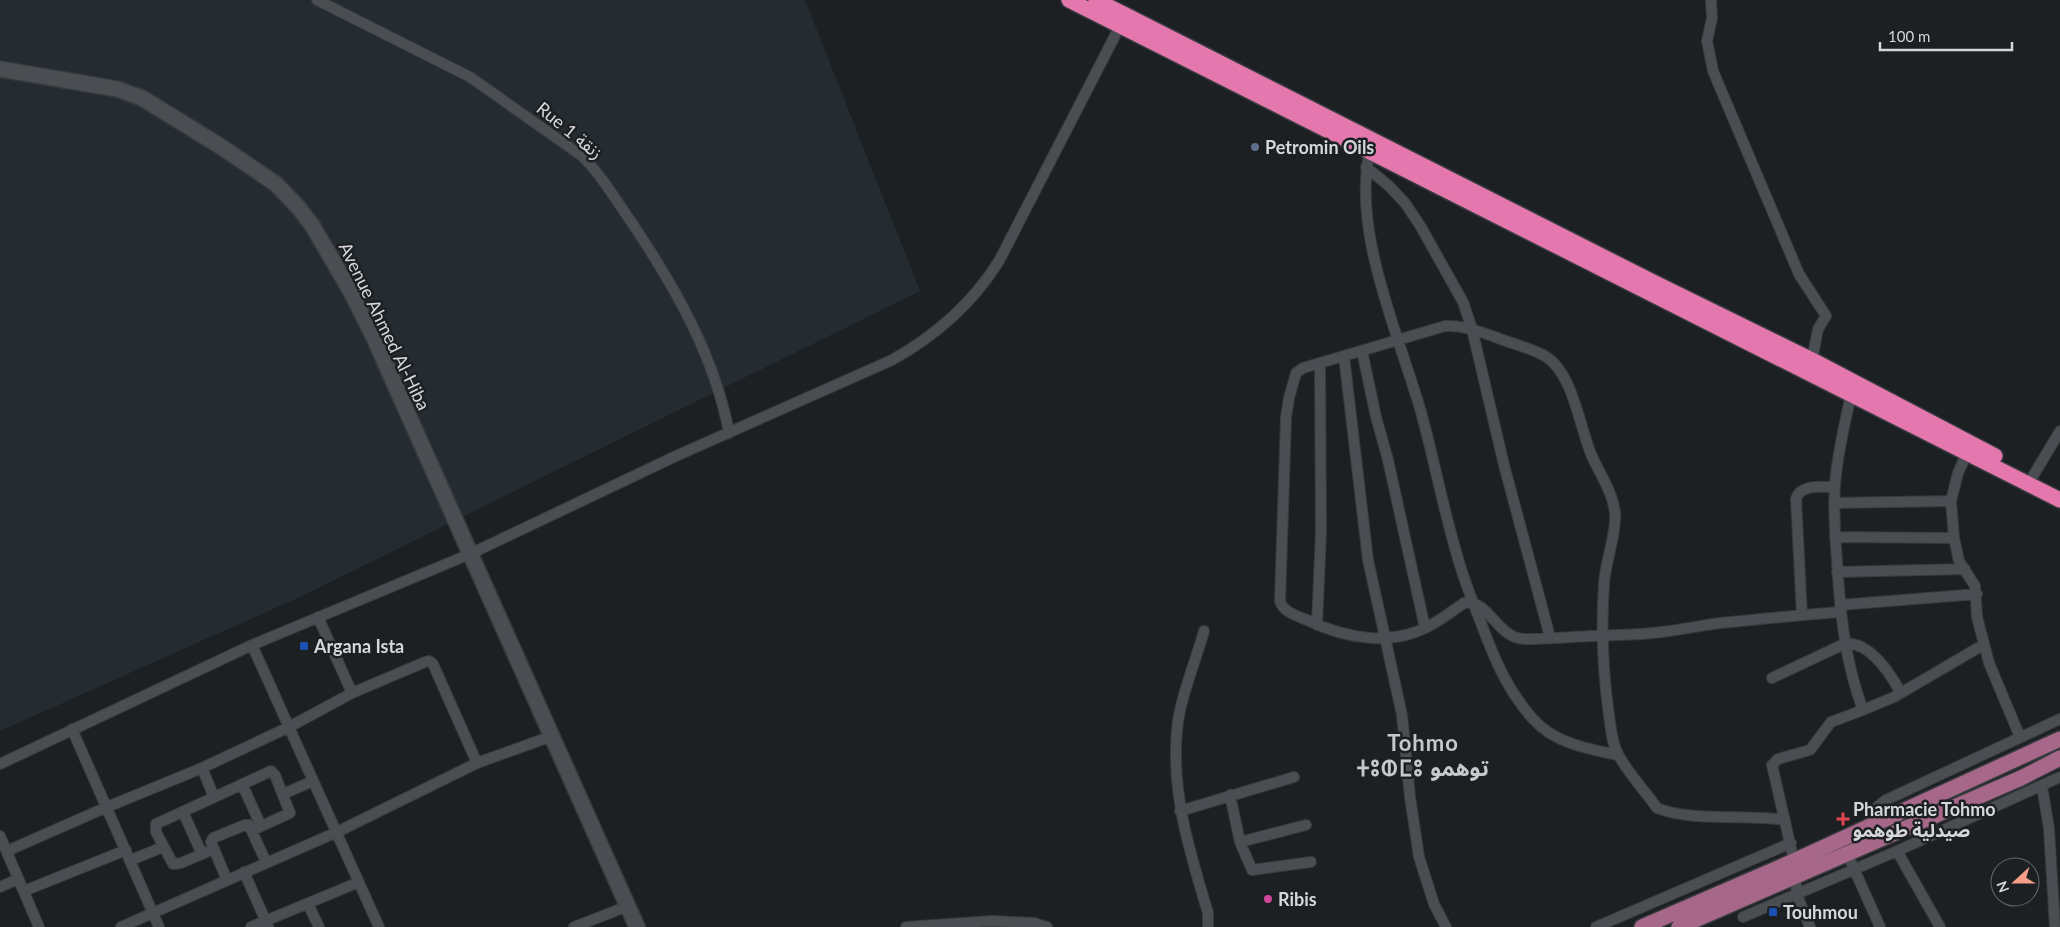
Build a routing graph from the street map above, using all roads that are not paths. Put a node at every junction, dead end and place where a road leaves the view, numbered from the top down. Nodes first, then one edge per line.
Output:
1 (317, 0) edge
2 (1069, 0) edge
3 (1096, 0) edge
4 (1711, 0) edge
5 (1120, 26) junction
6 (0, 69) edge
7 (1370, 151) junction
8 (1366, 167) junction
9 (1472, 330) junction
10 (1399, 339) junction
11 (1362, 350) junction
12 (1344, 356) junction
13 (1812, 360) junction
14 (1320, 364) junction
15 (1850, 394) junction
16 (2060, 431) edge
17 (729, 433) junction
18 (1967, 453) junction
19 (2033, 476) junction
20 (1835, 487) junction
21 (2060, 490) edge
22 (1950, 500) junction
23 (2060, 500) edge
24 (1834, 503) junction
25 (1835, 537) junction
26 (1954, 538) junction
27 (470, 554) junction
28 (1965, 570) junction
29 (1837, 572) junction
30 (1976, 594) junction
31 (1472, 603) junction
32 (1841, 608) junction
33 (1802, 615) junction
34 (318, 617) junction
35 (1317, 626) junction
36 (1425, 628) junction
37 (1204, 631) dead end
38 (1604, 635) junction
39 (1550, 637) junction
40 (1383, 638) junction
41 (1844, 644) junction
42 (1983, 644) junction
43 (252, 645) junction
44 (1772, 678) dead end
45 (352, 693) junction
46 (1901, 693) junction
47 (1863, 710) junction
48 (2060, 719) edge
49 (289, 727) junction
50 (72, 729) junction
51 (552, 736) junction
52 (2020, 737) junction
53 (2060, 739) edge
54 (1618, 755) junction
55 (2060, 758) edge
56 (477, 763) junction
57 (0, 764) edge
58 (202, 768) junction
59 (1294, 777) dead end
60 (2060, 777) edge
61 (313, 780) junction
62 (242, 784) junction
63 (2042, 786) junction
64 (283, 794) junction
65 (1230, 796) junction
66 (214, 797) junction
67 (107, 807) junction
68 (1180, 811) junction
69 (183, 812) junction
70 (1785, 820) junction
71 (1306, 825) dead end
72 (257, 828) junction
73 (1866, 828) junction
74 (337, 832) junction
75 (0, 836) edge
76 (1240, 842) junction
77 (1790, 842) junction
78 (163, 846) junction
79 (214, 850) junction
80 (7, 851) junction
81 (1897, 851) junction
82 (1847, 853) junction
83 (202, 854) junction
84 (128, 855) junction
85 (266, 862) junction
86 (1311, 862) dead end
87 (1795, 868) junction
88 (1855, 870) junction
89 (244, 872) junction
90 (18, 879) junction
91 (227, 880) junction
92 (359, 882) junction
93 (0, 887) edge
94 (24, 891) junction
95 (1798, 894) junction
96 (1736, 902) junction
97 (308, 904) junction
98 (628, 906) junction
99 (154, 913) junction
100 (1745, 922) edge
101 (268, 924) edge
102 (920, 926) edge
103 (39, 927) edge
104 (121, 927) edge
105 (160, 927) edge
106 (251, 927) edge
107 (319, 927) edge
108 (379, 927) edge
109 (574, 927) edge
110 (637, 927) edge
111 (906, 927) edge
112 (1047, 927) edge
113 (1208, 927) edge
114 (1446, 927) edge
115 (1596, 927) edge
116 (1642, 927) edge
117 (1679, 927) edge
118 (1810, 927) edge
119 (1880, 927) edge
120 (1940, 927) edge
121 (2055, 927) edge

1 - 17 street, Rue 1 زنقة
2 - 5 highway
3 - 13 highway
4 - 13 street
5 - 7 highway
5 - 17 street
6 - 27 street, Avenue Ahmed Al-Hiba
7 - 8 street
7 - 15 highway
8 - 9 street
8 - 10 street
9 - 10 street
9 - 38 street
9 - 39 street
10 - 11 street
10 - 31 street
11 - 12 street
11 - 36 street
12 - 14 street
12 - 40 street
13 - 19 highway
14 - 35 street
14 - 35 street
15 - 18 highway
15 - 20 street
16 - 19 street
17 - 27 street
18 - 22 street
18 - 23 highway
19 - 21 highway
20 - 24 street
20 - 33 street
22 - 24 street
22 - 26 street
24 - 25 street
25 - 26 street
25 - 29 street
26 - 28 street
27 - 34 street
27 - 51 street, Avenue Ahmed Al-Hiba
28 - 29 street
28 - 30 street
29 - 32 street
30 - 32 street
30 - 42 street
31 - 36 street
31 - 39 street
31 - 54 street
32 - 33 street
32 - 41 street
33 - 38 street
34 - 43 street
34 - 45 street
35 - 40 street
36 - 40 street
37 - 68 street
38 - 39 street
38 - 54 street
40 - 114 street
41 - 44 street
41 - 46 street
41 - 47 street
42 - 46 street
42 - 52 street
43 - 49 street
43 - 50 street
45 - 49 street
45 - 56 street
46 - 47 street
47 - 70 street
48 - 52 street
49 - 58 street
49 - 61 street
50 - 57 street
50 - 67 street
51 - 56 street
51 - 98 street, Avenue Ahmed Al-Hiba
52 - 73 street
53 - 73 main road
54 - 70 street
55 - 82 main road
56 - 74 street
58 - 66 street
58 - 67 street
59 - 65 street
60 - 63 street
61 - 64 street
61 - 74 street
62 - 64 street
62 - 66 street
62 - 72 street
63 - 81 street
63 - 121 street
64 - 72 street
65 - 68 street
65 - 76 street
66 - 69 street
67 - 80 street
67 - 84 street
68 - 113 street
69 - 78 street
69 - 83 street
70 - 77 street
71 - 76 street
72 - 79 street
72 - 85 street
73 - 87 main road
74 - 85 street
74 - 92 street
75 - 80 street
76 - 86 street
77 - 87 street
77 - 115 street
78 - 83 street
78 - 84 street
79 - 83 street
79 - 91 street
80 - 90 street
81 - 88 street
81 - 120 street
82 - 87 main road
82 - 88 street
84 - 94 street
84 - 99 street
85 - 89 street
87 - 95 street
87 - 96 main road
87 - 116 main road
88 - 95 street
88 - 119 street
89 - 91 street
89 - 101 street
90 - 93 street
90 - 94 street
91 - 99 street
92 - 97 street
92 - 108 street
94 - 103 street
95 - 100 street
95 - 118 street
96 - 100 street
96 - 117 main road
97 - 101 street
97 - 107 street
98 - 109 street
98 - 110 street, Avenue Ahmed Al-Hiba
99 - 104 street
99 - 105 street
101 - 106 street
102 - 111 street
102 - 112 street

